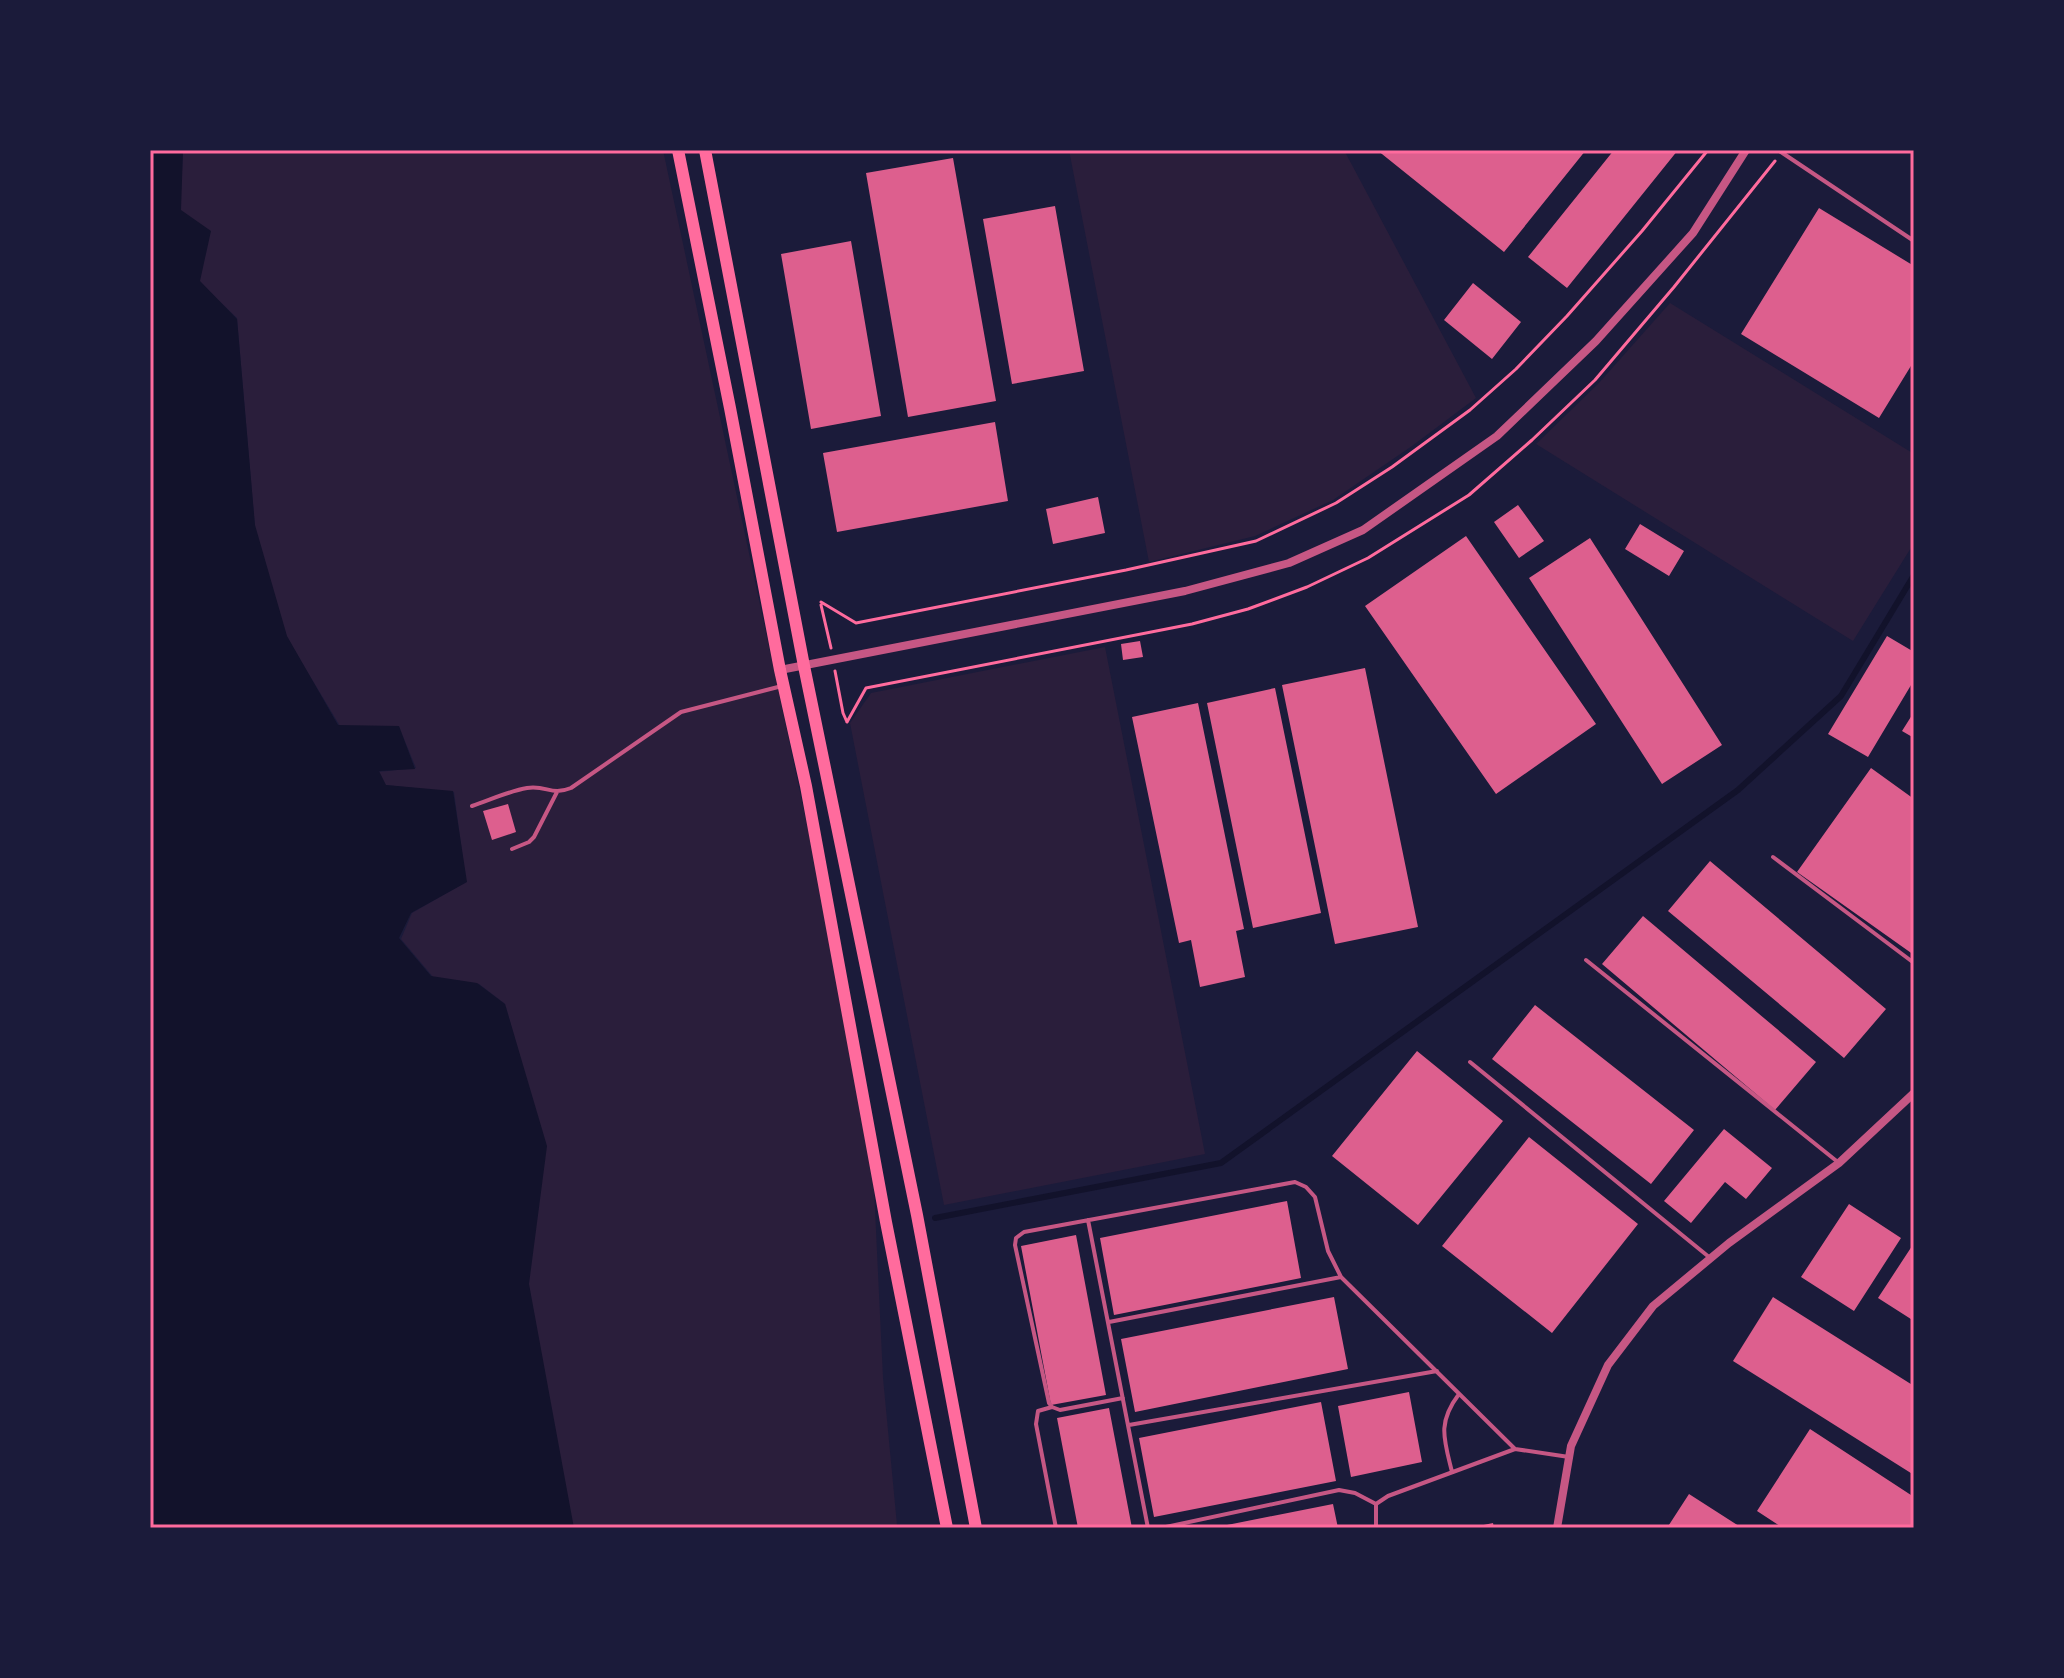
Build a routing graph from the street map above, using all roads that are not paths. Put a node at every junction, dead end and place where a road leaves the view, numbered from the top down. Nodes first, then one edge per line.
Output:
1 (678, 150) edge
2 (705, 150) edge
3 (1746, 150) edge
4 (1780, 151) edge
5 (1914, 241) edge
6 (804, 666) junction
7 (780, 670) junction
8 (784, 686) junction
9 (557, 792) junction
10 (472, 806) dead end
11 (512, 849) dead end
12 (1773, 857) dead end
13 (1586, 960) dead end
14 (1914, 963) edge
15 (1470, 1062) dead end
16 (1914, 1093) edge
17 (1839, 1163) junction
18 (1088, 1220) junction
19 (1711, 1258) junction
20 (1341, 1277) junction
21 (1109, 1322) junction
22 (1437, 1371) junction
23 (1459, 1394) junction
24 (1123, 1398) junction
25 (1052, 1407) junction
26 (1129, 1425) junction
27 (1515, 1449) junction
28 (1569, 1457) junction
29 (1452, 1472) junction
30 (1376, 1504) junction
31 (947, 1528) edge
32 (976, 1528) edge
33 (1056, 1528) edge
34 (1148, 1528) edge
35 (1161, 1528) edge
36 (1376, 1528) edge
37 (1557, 1528) edge

1 - 7 main road
2 - 6 main road
3 - 6 street
4 - 5 lane
6 - 7 street
6 - 32 main road
7 - 8 main road
8 - 9 lane
8 - 31 main road
9 - 10 lane
9 - 11 lane
12 - 14 lane
13 - 17 lane
15 - 19 lane
16 - 17 street
17 - 19 street
18 - 20 lane
18 - 21 lane
18 - 25 lane
19 - 28 street
20 - 21 lane
20 - 22 lane
21 - 24 lane
22 - 23 lane
22 - 26 lane
23 - 27 lane
23 - 29 lane
24 - 25 lane
24 - 26 lane
25 - 33 lane
26 - 34 lane
27 - 28 lane
27 - 29 lane
28 - 37 street
29 - 30 lane
30 - 35 lane
30 - 36 lane

